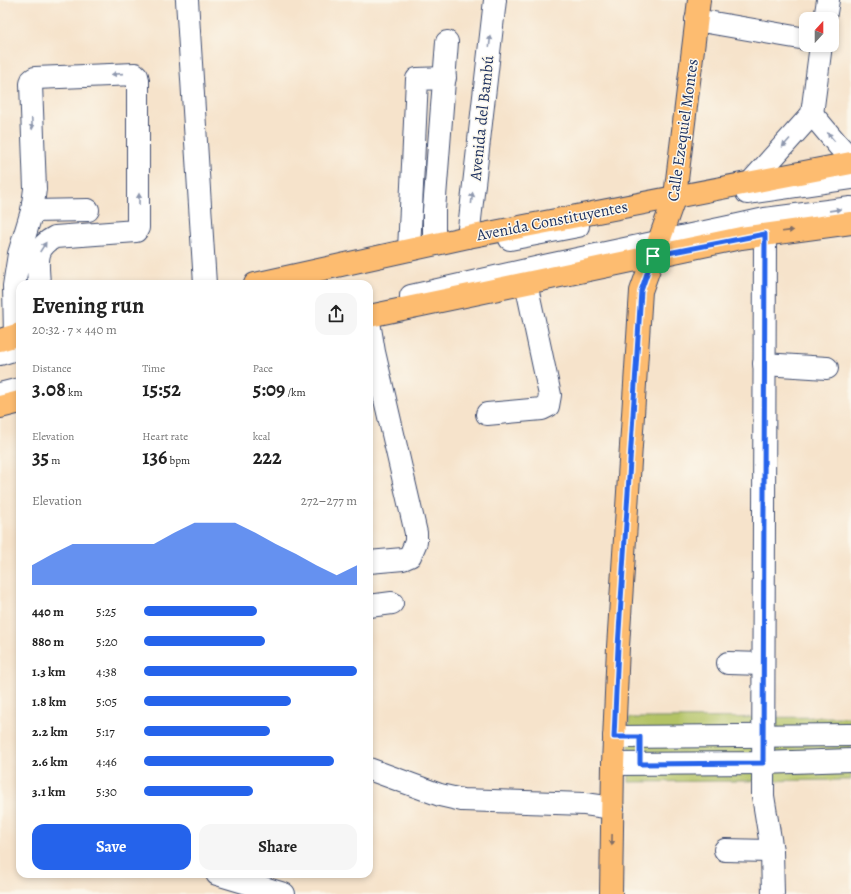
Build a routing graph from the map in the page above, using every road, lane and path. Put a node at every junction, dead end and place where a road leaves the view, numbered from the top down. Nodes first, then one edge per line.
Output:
1 (187, 0) edge
2 (494, 0) edge
3 (828, 0) edge
4 (698, 10) edge
5 (826, 12) edge
6 (799, 37) edge
7 (447, 42) dead end
8 (819, 52) edge
9 (445, 78) junction
10 (812, 114) junction
11 (414, 148) junction
12 (440, 148) junction
13 (851, 159) edge
14 (851, 163) edge
15 (851, 178) edge
16 (750, 183) junction
17 (673, 201) junction
18 (851, 208) edge
19 (88, 210) dead end
20 (32, 211) junction
21 (851, 223) edge
22 (765, 234) junction
23 (468, 236) junction
24 (434, 244) junction
25 (656, 249) junction
26 (409, 250) junction
27 (39, 280) edge
28 (205, 280) edge
29 (273, 280) edge
30 (319, 280) edge
31 (526, 283) junction
32 (373, 305) edge
33 (373, 315) edge
34 (14, 339) edge
35 (373, 346) edge
36 (0, 354) edge
37 (764, 364) junction
38 (828, 368) dead end
39 (16, 390) edge
40 (0, 394) edge
41 (16, 403) edge
42 (0, 407) edge
43 (487, 414) dead end
44 (373, 562) edge
45 (392, 603) dead end
46 (373, 605) edge
47 (728, 663) dead end
48 (763, 664) junction
49 (763, 735) junction
50 (851, 735) edge
51 (614, 737) junction
52 (640, 737) junction
53 (851, 760) edge
54 (763, 763) junction
55 (613, 764) junction
56 (640, 764) junction
57 (373, 770) edge
58 (613, 808) junction
59 (725, 850) dead end
60 (772, 851) junction
61 (230, 878) edge
62 (284, 894) edge
63 (611, 894) edge
64 (773, 894) edge

1 - 28 street
23 -> 2 street, Avenida del Bambú
3 - 5 street
4 - 6 street
4 - 17 main road, Calle Ezequiel Montes
7 - 9 street
8 - 10 street
9 - 11 street
9 - 12 street
13 -> 10 street
10 -> 16 street
11 - 12 street
11 - 26 street
12 - 24 street
14 - 16 main road, Avenida Constituyentes
15 - 17 street
16 - 17 main road, Avenida Constituyentes
17 - 23 main road, Avenida Constituyentes
17 - 25 main road, Calle Ezequiel Montes
17 - 30 street
25 -> 18 street
19 - 20 street
27 -> 20 street
20 - 34 street
22 -> 21 main road
22 - 25 main road
22 - 37 street
23 - 24 main road, Avenida Constituyentes
24 - 26 main road, Avenida Constituyentes
25 - 31 main road
25 - 32 street
25 - 51 main road, Calle Ezequiel Montes
26 - 29 main road, Avenida Constituyentes
31 - 33 main road
31 - 43 street
34 - 36 street
35 - 44 street
37 - 38 street
37 - 48 street
39 - 40 street
41 - 42 main road
45 - 46 street
47 - 48 street
48 - 49 street
49 - 50 street
49 - 52 street
49 - 54 street
51 - 52 street
51 - 55 main road, Calle Ezequiel Montes
52 - 56 street
53 - 54 street
54 - 56 street
54 - 60 street
55 - 56 street
55 - 58 main road, Calle Ezequiel Montes
57 - 58 street
58 -> 63 main road, Calle Ezequiel Montes
59 - 60 street
60 - 64 street
61 - 62 street

